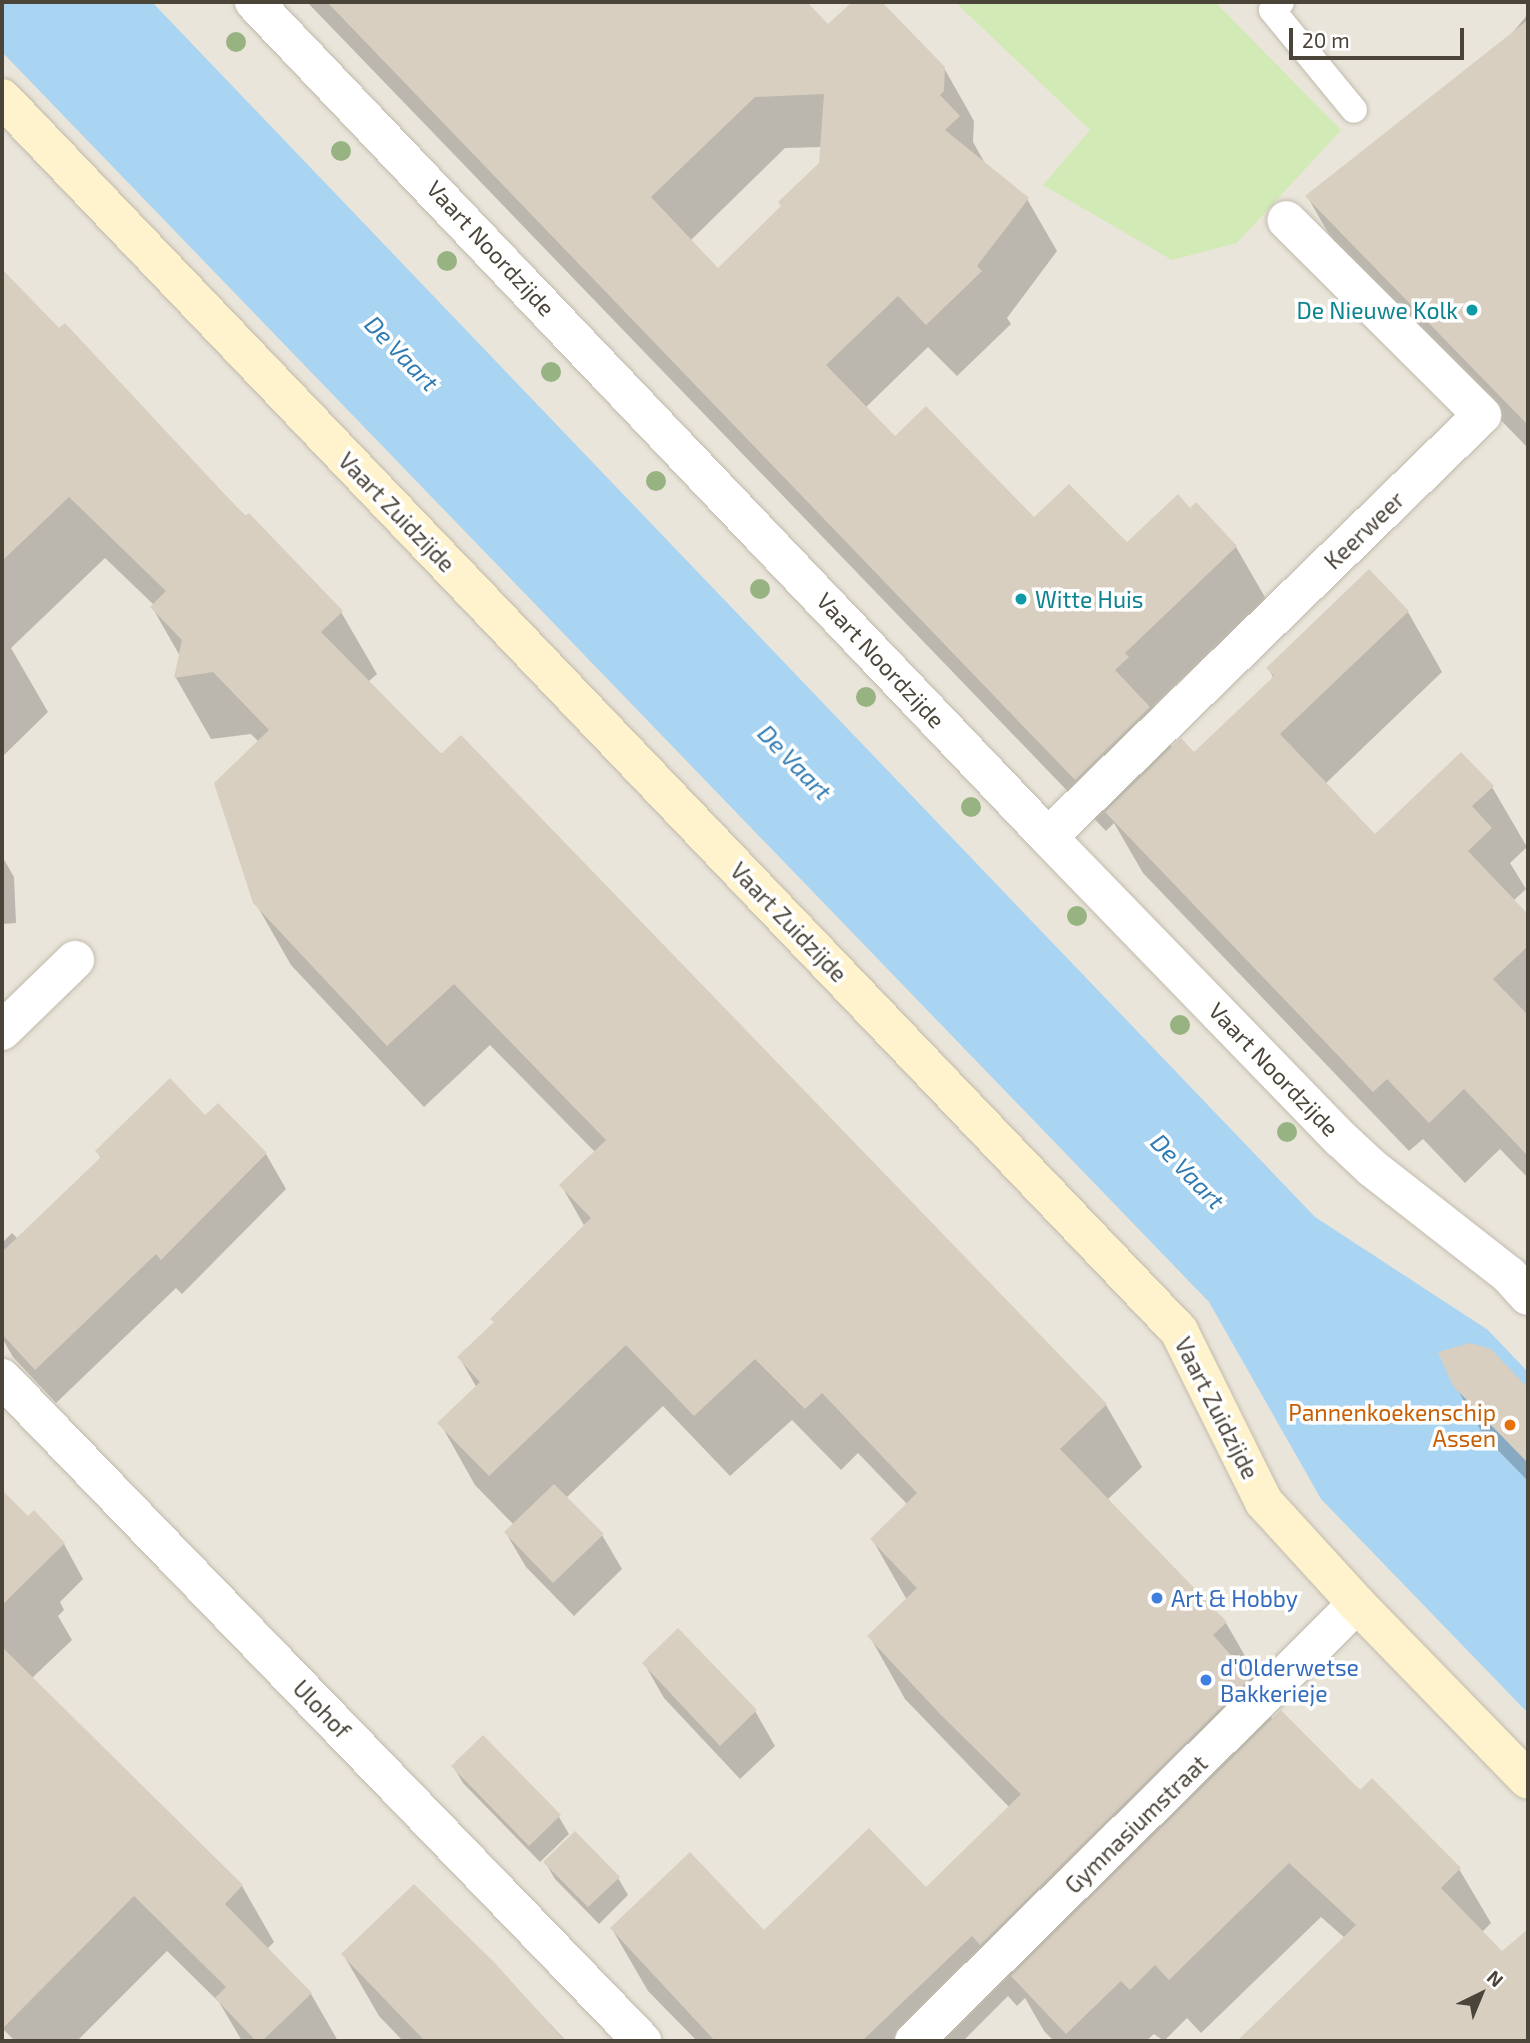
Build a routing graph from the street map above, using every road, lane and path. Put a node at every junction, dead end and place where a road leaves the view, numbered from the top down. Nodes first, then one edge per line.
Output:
1 (254, 2) edge
2 (1281, 2) edge
3 (2, 98) edge
4 (1354, 110) dead end
5 (1286, 220) dead end
6 (1048, 837) junction
7 (75, 960) dead end
8 (2, 1031) edge
9 (1528, 1296) edge
10 (2, 1378) edge
11 (1357, 1604) junction
12 (1528, 1781) edge
13 (642, 2041) edge
14 (914, 2041) edge

1 - 6 street, Vaart Noordzijde
2 - 4 lane
3 - 11 main road, Vaart Zuidzijde
5 - 6 street, Keerweer
6 - 9 street, Vaart Noordzijde
7 - 8 street
10 - 13 street, Ulohof
11 - 12 main road, Vaart Zuidzijde
11 - 14 street, Gymnasiumstraat

